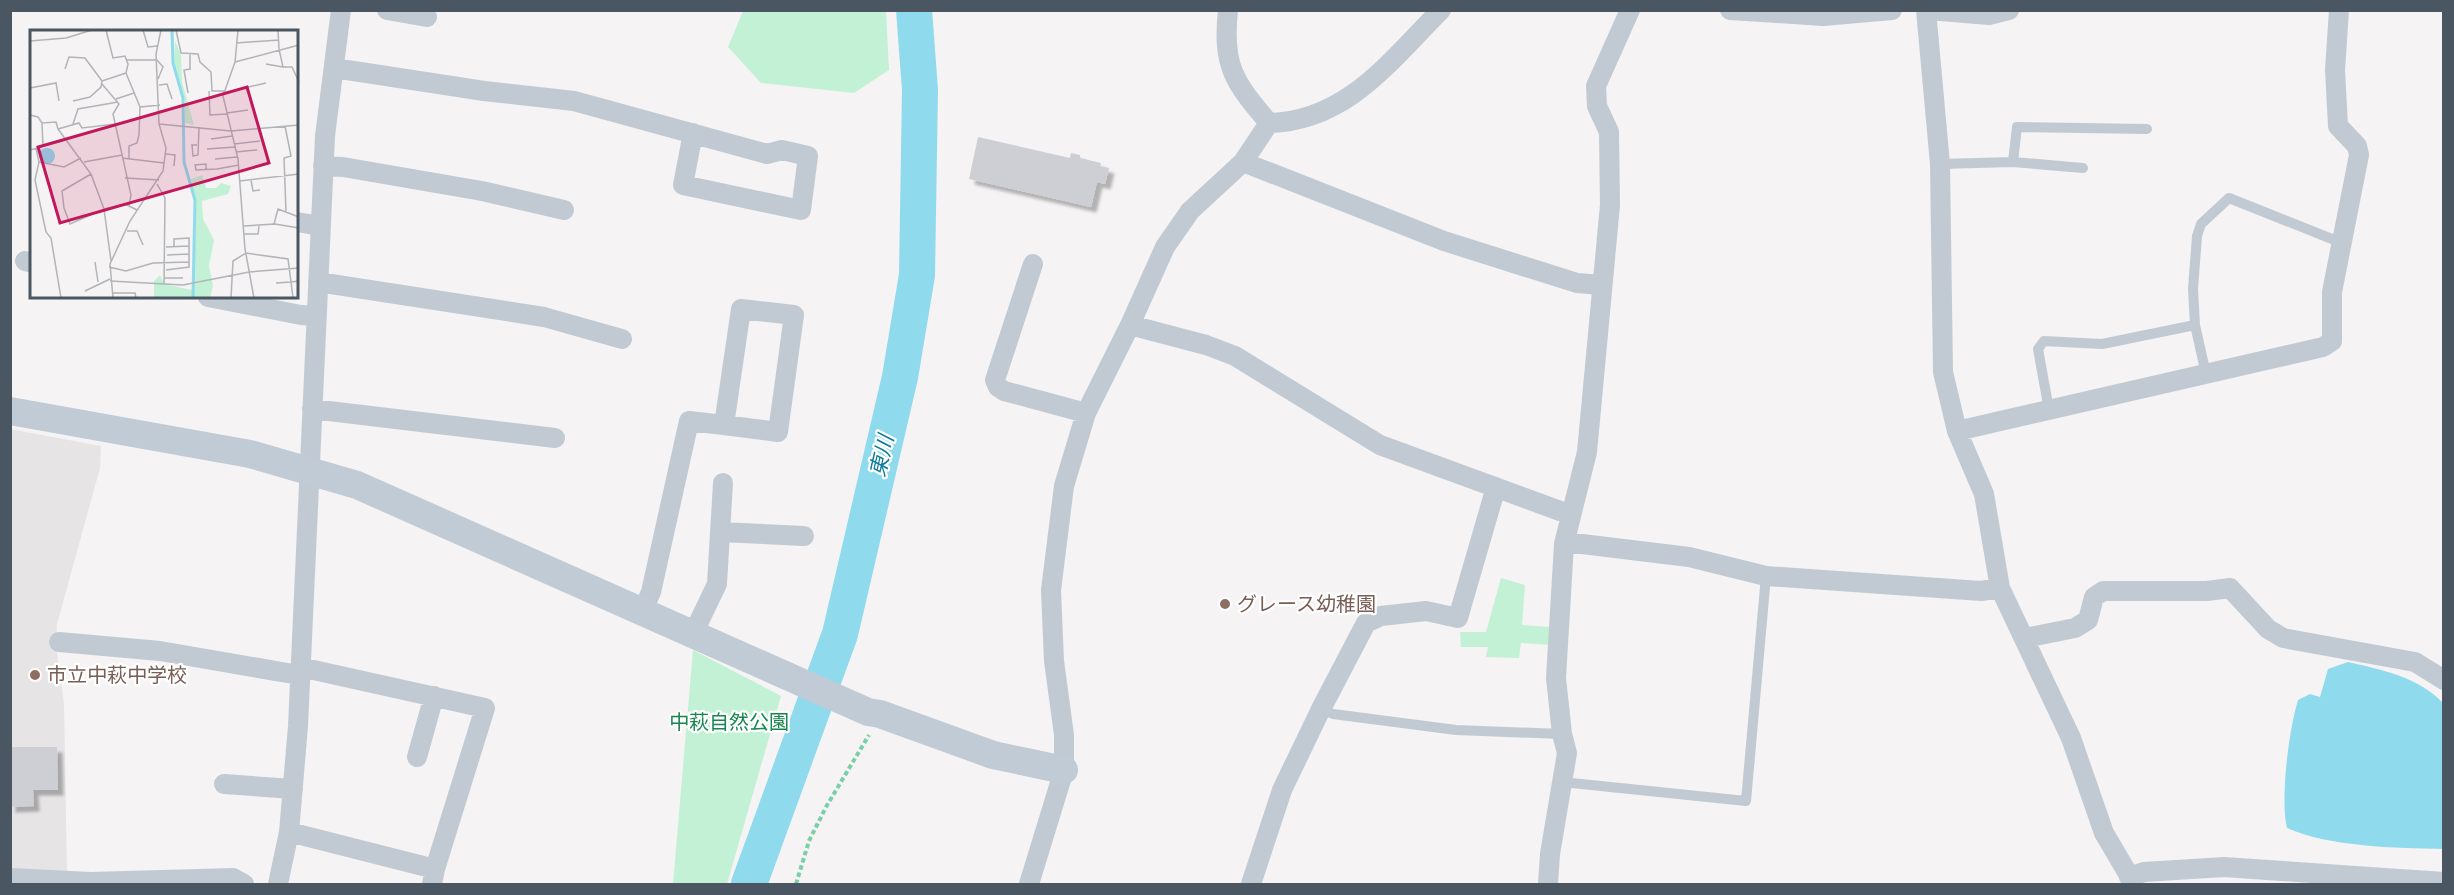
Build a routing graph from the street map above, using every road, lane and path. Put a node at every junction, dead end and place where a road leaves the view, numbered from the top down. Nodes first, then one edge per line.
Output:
1 (341, 10) edge
2 (387, 10) edge
3 (1228, 10) edge
4 (1441, 10) edge
5 (1630, 10) edge
6 (1730, 10) edge
7 (1892, 10) edge
8 (1927, 10) edge
9 (2009, 10) edge
10 (2339, 10) edge
11 (427, 17) dead end
12 (334, 68) junction
13 (1269, 123) junction
14 (2146, 129) dead end
15 (693, 133) junction
16 (1243, 162) junction
17 (2013, 162) junction
18 (1940, 164) junction
19 (323, 166) junction
20 (2083, 168) dead end
21 (564, 210) dead end
22 (298, 222) edge
23 (320, 226) junction
24 (2342, 243) junction
25 (1033, 264) dead end
26 (318, 282) junction
27 (1602, 285) junction
28 (213, 298) edge
29 (316, 316) junction
30 (1130, 325) junction
31 (2195, 325) junction
32 (622, 339) dead end
33 (2206, 374) junction
34 (312, 409) junction
35 (2049, 410) junction
36 (10, 411) edge
37 (1086, 413) junction
38 (724, 425) junction
39 (1957, 432) junction
40 (555, 438) dead end
41 (309, 470) junction
42 (723, 483) dead end
43 (1496, 487) junction
44 (1571, 515) junction
45 (720, 532) junction
46 (804, 536) dead end
47 (1564, 544) junction
48 (1766, 576) junction
49 (2000, 588) junction
50 (642, 612) junction
51 (693, 634) junction
52 (2025, 638) junction
53 (59, 642) dead end
54 (299, 671) junction
55 (2444, 680) edge
56 (434, 696) junction
57 (1321, 709) junction
58 (874, 713) junction
59 (1562, 734) junction
60 (417, 757) dead end
61 (1064, 770) junction
62 (1562, 782) junction
63 (224, 784) dead end
64 (293, 789) junction
65 (289, 832) junction
66 (434, 877) edge
67 (10, 878) edge
68 (2131, 881) edge
69 (2396, 881) edge
70 (2444, 882) edge
71 (244, 885) edge
72 (278, 885) edge
73 (796, 885) edge
74 (1029, 885) edge
75 (1251, 885) edge
76 (1548, 885) edge

1 - 12 street
2 - 11 street
3 - 13 street
4 - 13 street
5 - 27 street
6 - 7 street
8 - 9 street
8 - 18 street
10 - 24 street
12 - 15 street
12 - 19 street
13 - 16 street
14 - 17 lane
15 - 15 street
16 - 27 street
16 - 30 street
17 - 18 lane
17 - 20 lane
18 - 39 street
19 - 21 street
19 - 23 street
22 - 23 street
23 - 26 street
24 - 31 lane
24 - 33 street
25 - 37 street
26 - 29 street
26 - 32 street
27 - 44 street
28 - 29 street
29 - 34 street
30 - 37 street
30 - 43 street
31 - 33 lane
31 - 35 lane
33 - 35 street
34 - 40 street
34 - 41 street
35 - 39 street
36 - 41 street
37 - 61 street
38 - 38 street
38 - 50 street
39 - 49 street
41 - 50 street
41 - 54 street
42 - 45 street
43 - 44 street
43 - 57 street
44 - 47 street
45 - 46 street
45 - 51 street
47 - 48 street
47 - 59 street
48 - 49 street
48 - 62 lane
49 - 52 street
50 - 51 street
51 - 58 street
52 - 55 street
52 - 68 street
53 - 54 street
54 - 56 street
54 - 64 street
56 - 60 street
56 - 66 street
57 - 59 lane
57 - 75 street
58 - 61 street
58 - 73 path
59 - 62 street
61 - 74 street
62 - 76 street
63 - 64 street
64 - 65 street
65 - 66 street
65 - 72 street
67 - 71 street
68 - 69 street
69 - 70 street

